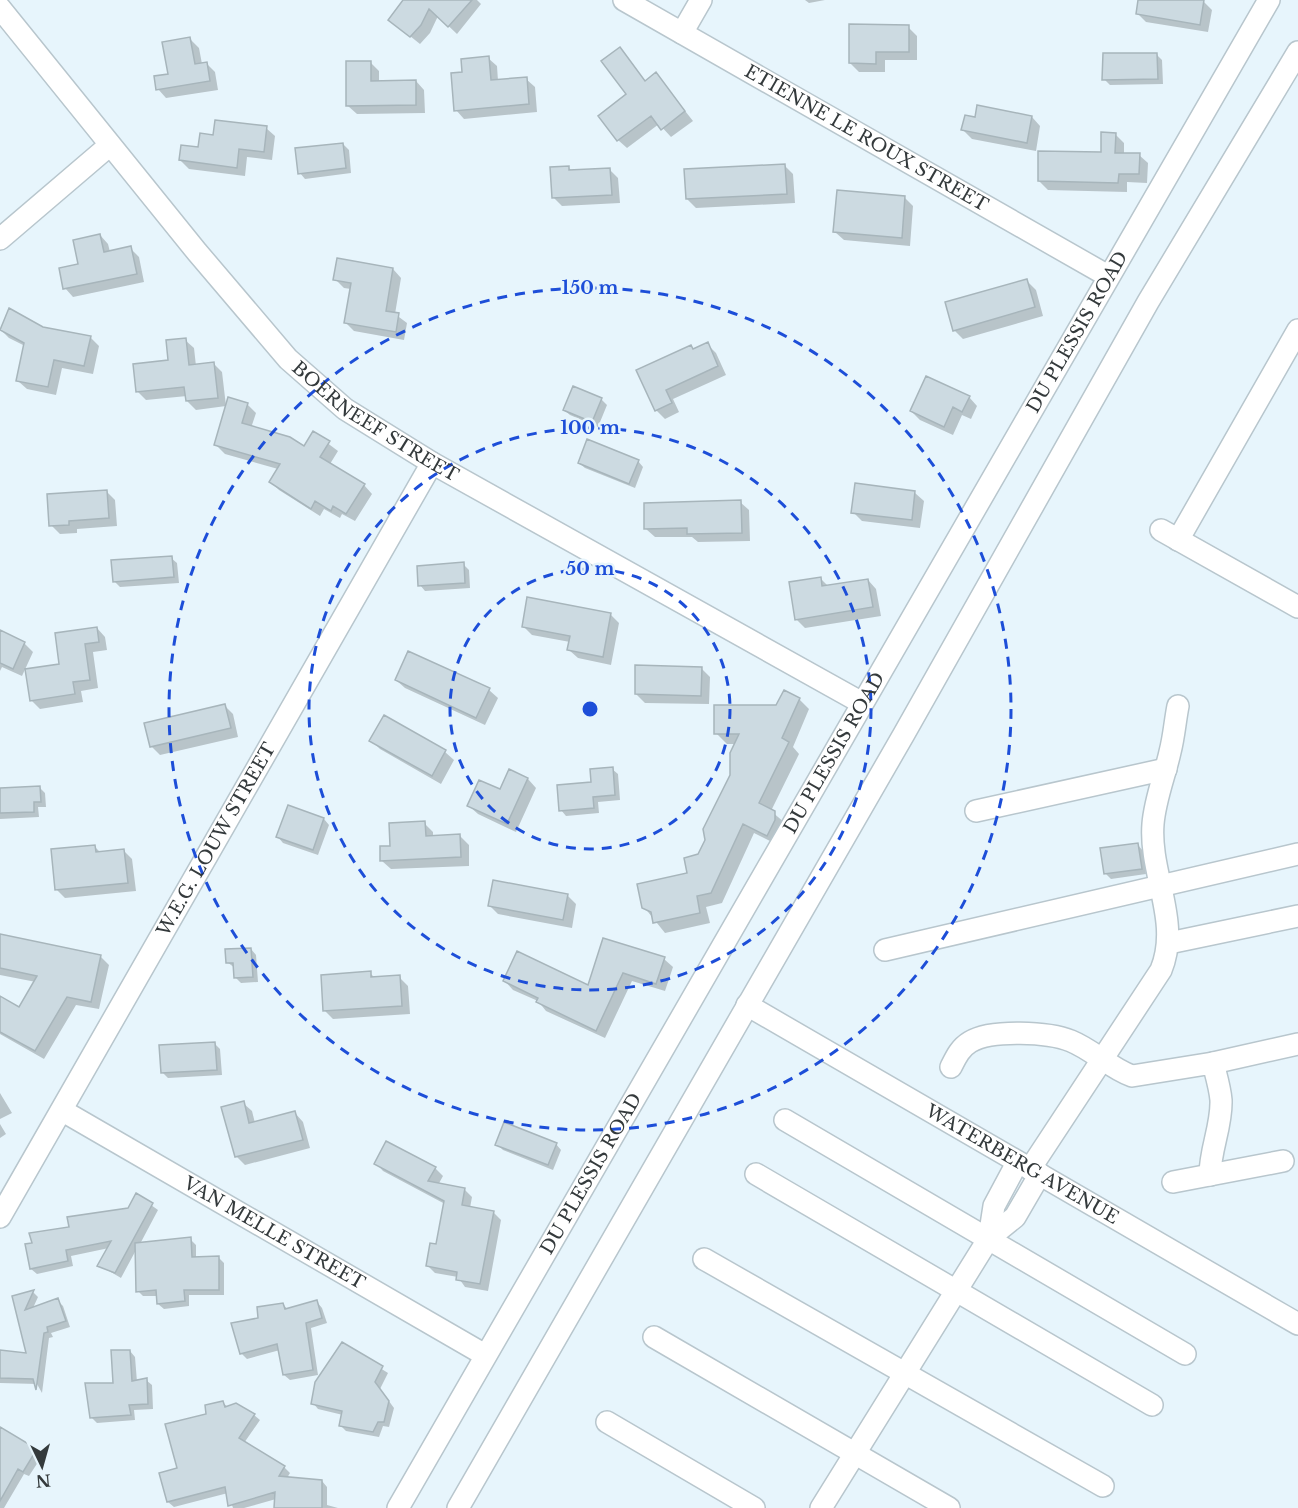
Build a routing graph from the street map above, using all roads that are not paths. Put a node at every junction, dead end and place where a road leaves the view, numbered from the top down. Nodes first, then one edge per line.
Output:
1 (624, 0) edge
2 (701, 0) edge
3 (1269, 0) edge
4 (0, 8) edge
5 (682, 33) junction
6 (1298, 54) edge
7 (110, 145) junction
8 (0, 239) edge
9 (1108, 276) junction
10 (1298, 330) edge
11 (432, 463) junction
12 (1298, 607) edge
13 (862, 703) junction
14 (1178, 706) dead end
15 (1166, 769) junction
16 (976, 811) dead end
17 (1298, 854) edge
18 (1160, 885) junction
19 (1298, 916) edge
20 (1169, 943) junction
21 (885, 950) dead end
22 (747, 1005) junction
23 (1298, 1044) edge
24 (1101, 1060) junction
25 (1213, 1063) junction
26 (951, 1067) dead end
27 (63, 1111) junction
28 (785, 1120) dead end
29 (1283, 1161) dead end
30 (1029, 1169) junction
31 (756, 1174) dead end
32 (1210, 1175) junction
33 (1173, 1182) dead end
34 (0, 1217) edge
35 (989, 1238) junction
36 (704, 1259) dead end
37 (955, 1291) junction
38 (1298, 1324) edge
39 (654, 1337) dead end
40 (1185, 1354) dead end
41 (485, 1355) junction
42 (904, 1373) junction
43 (1152, 1405) dead end
44 (607, 1422) dead end
45 (855, 1453) junction
46 (1103, 1486) dead end
47 (398, 1508) edge
48 (458, 1508) edge
49 (754, 1508) edge
50 (821, 1508) edge
51 (949, 1508) edge

1 - 5 street, ETIENNE LE ROUX STREET
2 - 5 street
3 - 9 street, DU PLESSIS ROAD
4 - 7 street, BOERNEEF STREET
5 - 9 street, ETIENNE LE ROUX STREET
6 - 22 street
7 - 8 street
7 - 11 street, BOERNEEF STREET
9 - 13 street, DU PLESSIS ROAD
10 - 12 street
11 - 13 street, BOERNEEF STREET
11 - 27 street, W.E.G. LOUW STREET
13 - 41 street, DU PLESSIS ROAD
14 - 15 street
15 - 16 street
15 - 18 street
17 - 18 street
18 - 20 street
18 - 21 street
19 - 20 street
20 - 24 street
22 - 30 street, WATERBERG AVENUE
22 - 48 street
23 - 25 street
24 - 25 street
24 - 26 street
24 - 30 street
25 - 32 street
27 - 34 street, W.E.G. LOUW STREET
27 - 41 street, VAN MELLE STREET
28 - 35 street
29 - 32 street
30 - 35 street
30 - 38 street, WATERBERG AVENUE
31 - 37 street
32 - 33 street
35 - 37 street
35 - 40 street
36 - 42 street
37 - 42 street
37 - 43 street
39 - 45 street
41 - 47 street, DU PLESSIS ROAD
42 - 45 street
42 - 46 street
44 - 49 street
45 - 50 street
45 - 51 street

